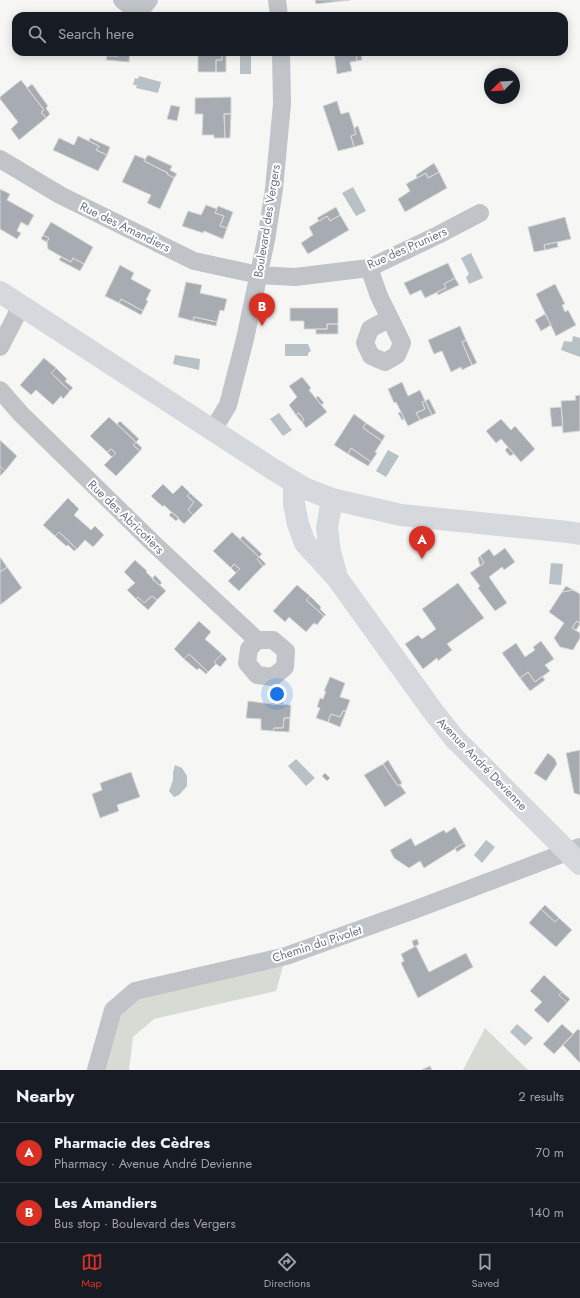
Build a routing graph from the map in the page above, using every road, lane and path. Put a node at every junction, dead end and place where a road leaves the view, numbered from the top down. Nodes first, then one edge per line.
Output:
1 (122, 0) edge
2 (149, 0) edge
3 (277, 0) edge
4 (278, 12) edge
5 (281, 56) edge
6 (0, 159) edge
7 (480, 212) dead end
8 (369, 268) junction
9 (259, 275) junction
10 (0, 292) edge
11 (19, 304) junction
12 (390, 318) dead end
13 (0, 347) edge
14 (0, 390) edge
15 (213, 430) junction
16 (294, 482) junction
17 (332, 499) junction
18 (580, 534) edge
19 (337, 578) junction
20 (257, 640) dead end
21 (576, 854) edge
22 (96, 1070) edge

1 - 2 street
3 - 4 street
5 - 9 street, Boulevard des Vergers
6 - 9 street, Rue des Amandiers
7 - 8 street, Rue des Pruniers
8 - 9 street, Rue des Pruniers
8 - 12 street
9 - 15 street, Boulevard des Vergers
10 - 11 main road
11 - 13 street
11 - 15 main road
14 - 20 street, Rue des Abricotiers
15 - 16 main road
16 - 17 main road
16 - 19 main road, Avenue André Devienne
17 - 18 main road
17 - 19 main road, Avenue André Devienne
19 - 21 main road, Avenue André Devienne
21 - 22 street, Chemin du Pivolet

